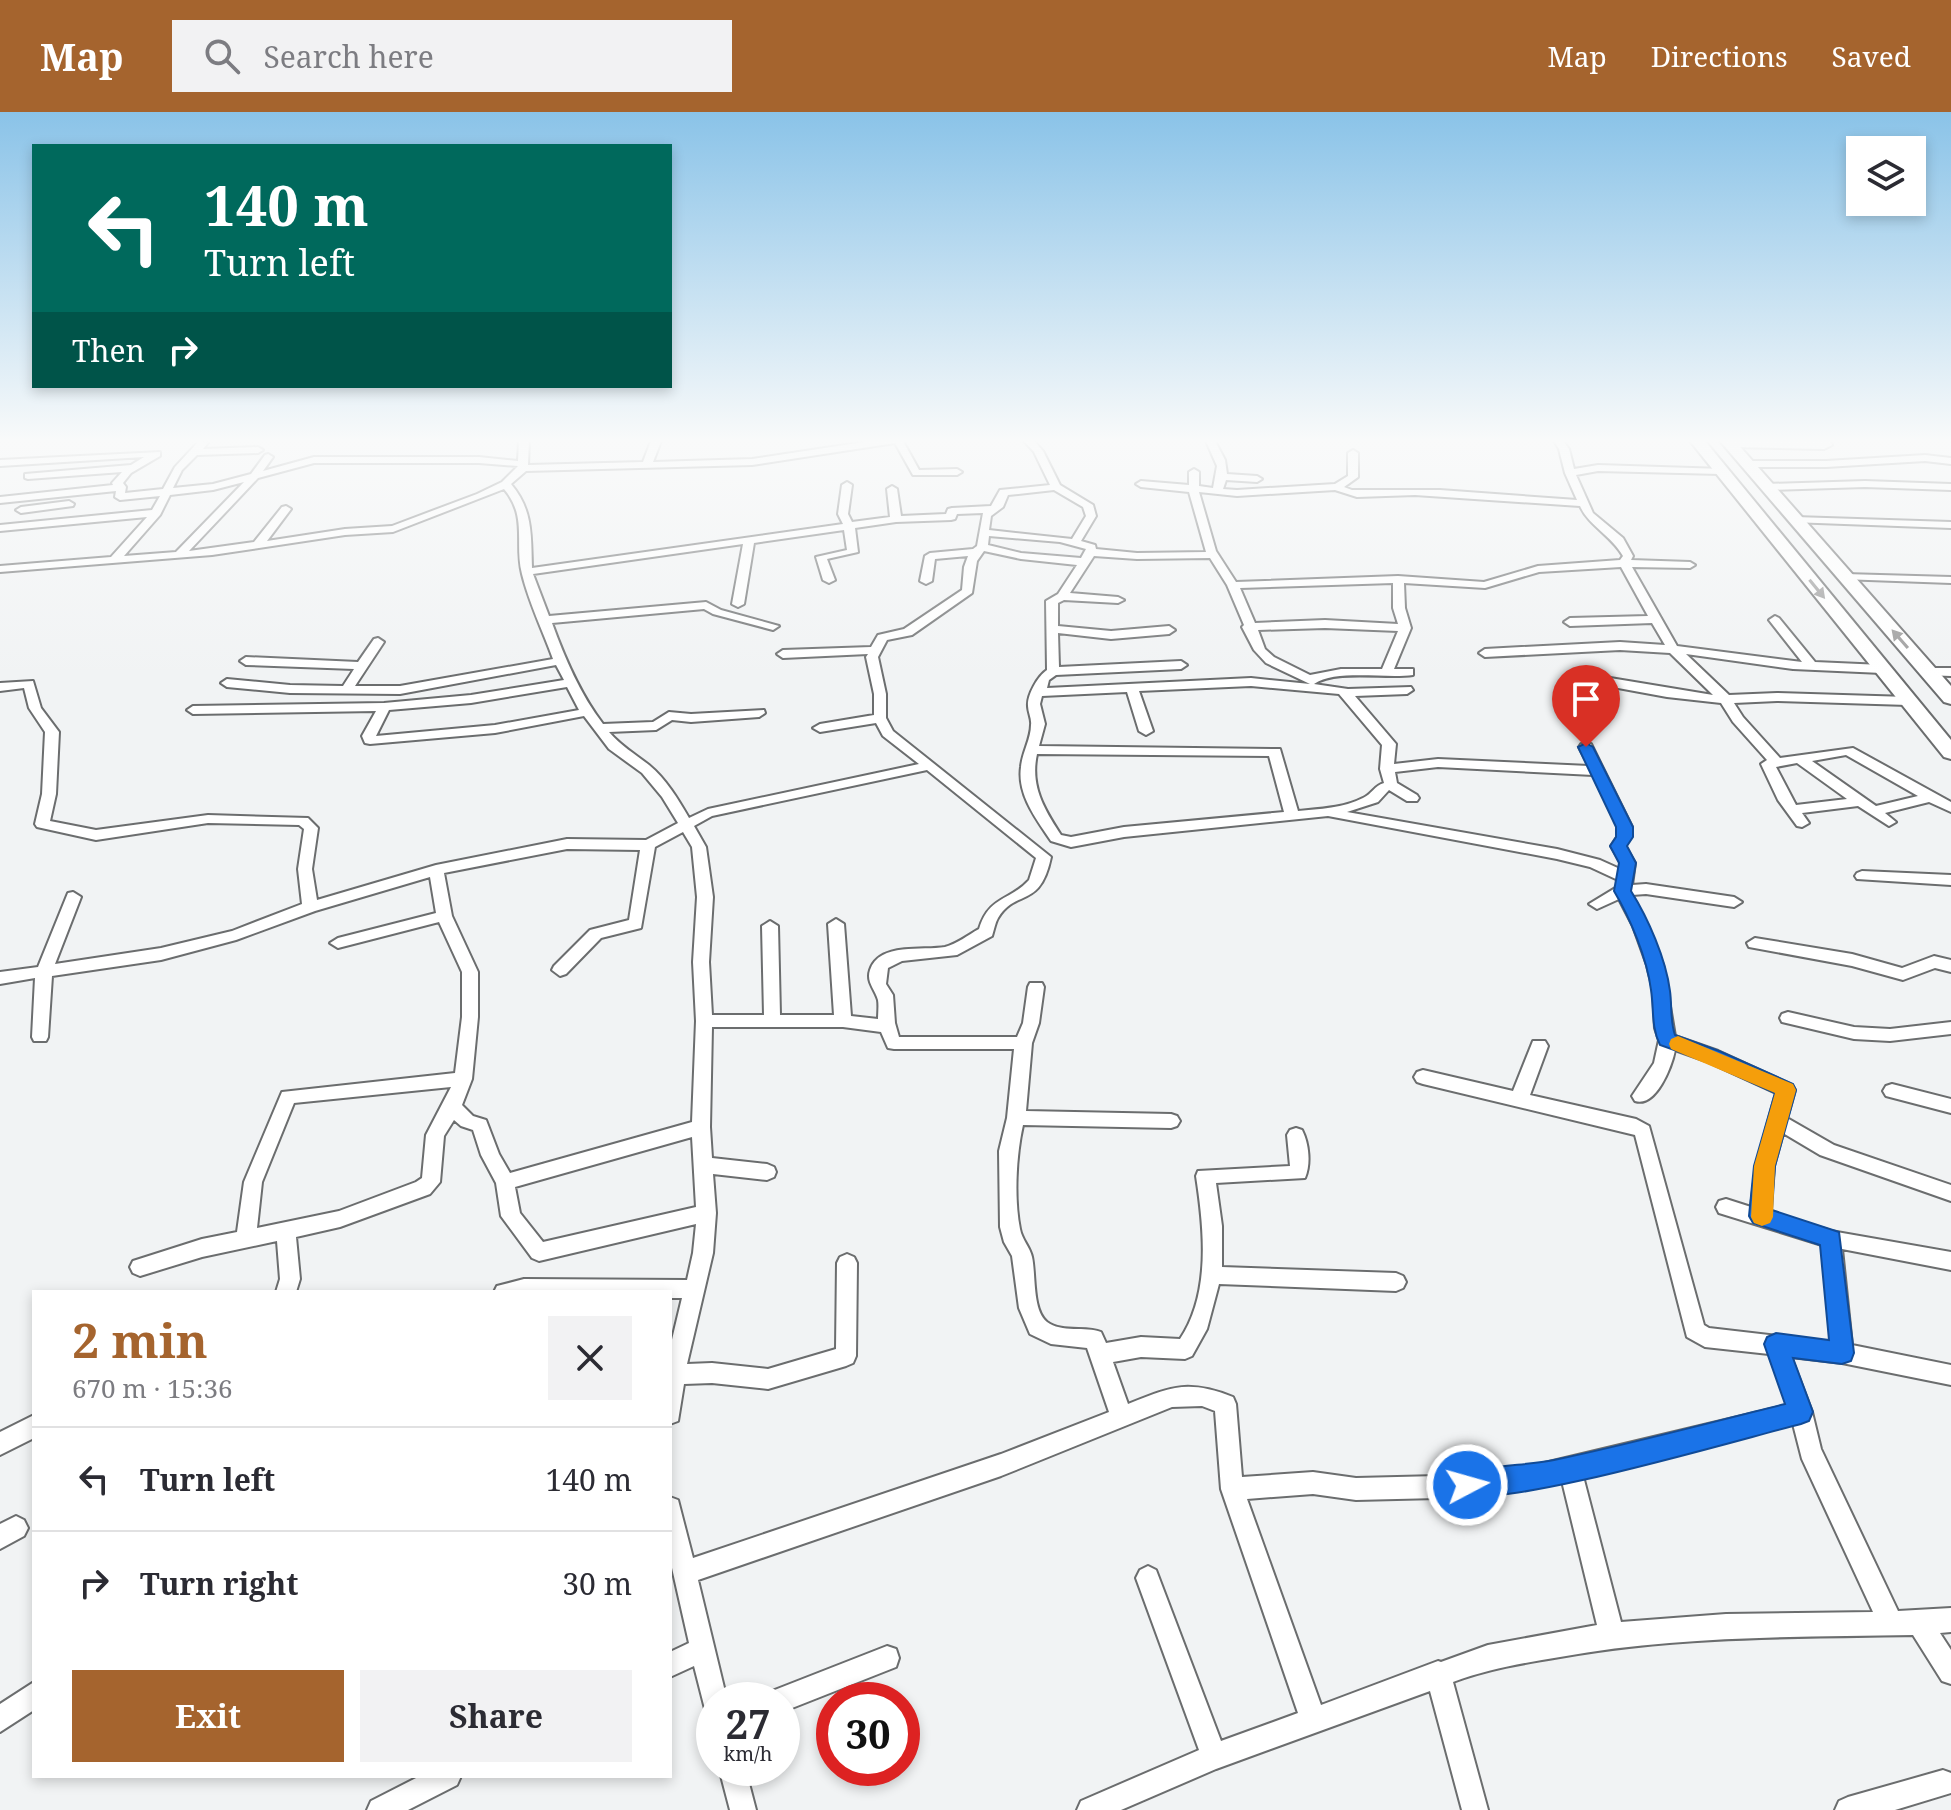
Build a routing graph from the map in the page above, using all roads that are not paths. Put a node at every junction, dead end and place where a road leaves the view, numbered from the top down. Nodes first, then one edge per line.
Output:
1 (81, 520) edge
2 (150, 520) edge
3 (212, 520) edge
4 (277, 520) edge
5 (417, 520) edge
6 (523, 520) edge
7 (846, 520) edge
8 (888, 520) edge
9 (985, 520) edge
10 (1088, 520) edge
11 (1203, 520) edge
12 (1596, 520) edge
13 (1761, 520) edge
14 (1795, 520) edge
15 (1802, 520) edge
16 (1951, 525) edge
17 (849, 526) junction
18 (0, 528) edge
19 (1076, 541) junction
20 (749, 542) junction
21 (981, 544) junction
22 (257, 546) junction
23 (180, 554) junction
24 (1212, 555) junction
25 (1088, 557) junction
26 (116, 558) junction
27 (1624, 563) junction
28 (1690, 565) dead end
29 (0, 569) edge
30 (527, 572) junction
31 (1845, 577) junction
32 (1398, 579) junction
33 (829, 580) dead end
34 (1951, 580) edge
35 (926, 581) dead end
36 (1233, 585) junction
37 (1062, 596) junction
38 (1118, 600) dead end
39 (738, 604) dead end
40 (1655, 619) junction
41 (547, 620) junction
42 (1775, 620) dead end
43 (1570, 622) dead end
44 (773, 626) dead end
45 (1248, 627) junction
46 (1405, 628) junction
47 (1053, 629) junction
48 (1169, 630) dead end
49 (378, 642) dead end
50 (1673, 649) junction
51 (875, 650) junction
52 (1485, 653) dead end
53 (783, 654) dead end
54 (246, 661) dead end
55 (560, 661) junction
56 (1181, 665) dead end
57 (362, 666) junction
58 (1812, 666) junction
59 (1882, 669) junction
60 (1053, 671) junction
61 (1387, 671) junction
62 (1409, 672) dead end
63 (1928, 672) junction
64 (1951, 672) edge
65 (1580, 677) dead end
66 (573, 682) junction
67 (1, 683) edge
68 (227, 683) dead end
69 (1315, 683) junction
70 (1132, 688) junction
71 (346, 690) junction
72 (1407, 690) dead end
73 (1040, 692) junction
74 (1347, 693) junction
75 (1951, 698) edge
76 (1726, 700) junction
77 (1908, 701) junction
78 (384, 707) junction
79 (193, 710) dead end
80 (587, 712) junction
81 (759, 713) dead end
82 (880, 718) junction
83 (601, 728) junction
84 (820, 728) dead end
85 (1146, 731) dead end
86 (1586, 747) dead end
87 (1032, 750) junction
88 (1951, 753) edge
89 (1800, 759) junction
90 (1776, 762) junction
91 (928, 766) junction
92 (1387, 769) junction
93 (1598, 771) junction
94 (1391, 785) junction
95 (1930, 797) junction
96 (1412, 798) dead end
97 (1859, 802) junction
98 (1951, 808) edge
99 (1793, 810) junction
100 (1875, 811) junction
101 (1328, 812) junction
102 (1292, 816) junction
103 (1889, 822) dead end
104 (1802, 823) dead end
105 (685, 824) junction
106 (648, 845) junction
107 (436, 870) junction
108 (1862, 876) dead end
109 (1951, 880) edge
110 (1625, 885) junction
111 (73, 897) dead end
112 (1734, 902) dead end
113 (1597, 904) dead end
114 (310, 907) junction
115 (444, 916) junction
116 (836, 924) dead end
117 (770, 926) dead end
118 (338, 943) dead end
119 (1755, 943) dead end
120 (1951, 966) edge
121 (560, 970) dead end
122 (44, 972) junction
123 (0, 978) edge
124 (1036, 987) dead end
125 (1788, 1018) dead end
126 (704, 1021) junction
127 (843, 1021) junction
128 (772, 1022) junction
129 (885, 1026) junction
130 (1951, 1028) edge
131 (40, 1037) dead end
132 (1667, 1040) junction
133 (1023, 1043) junction
134 (1539, 1046) dead end
135 (1423, 1077) dead end
136 (463, 1079) junction
137 (1892, 1091) dead end
138 (1641, 1096) dead end
139 (1519, 1099) junction
140 (452, 1107) junction
141 (1950, 1111) edge
142 (1016, 1118) junction
143 (1171, 1121) dead end
144 (1779, 1122) junction
145 (701, 1127) junction
146 (1296, 1135) dead end
147 (703, 1165) junction
148 (767, 1172) dead end
149 (505, 1182) junction
150 (1951, 1193) edge
151 (1726, 1207) dead end
152 (706, 1213) junction
153 (1760, 1216) junction
154 (286, 1232) junction
155 (246, 1238) junction
156 (1831, 1239) junction
157 (1951, 1261) edge
158 (847, 1263) dead end
159 (140, 1267) dead end
160 (1213, 1275) junction
161 (1396, 1282) dead end
162 (693, 1289) junction
163 (287, 1290) edge
164 (514, 1290) edge
165 (1776, 1344) junction
166 (1842, 1353) junction
167 (1101, 1354) junction
168 (674, 1375) junction
169 (1951, 1375) edge
170 (672, 1394) edge
171 (1801, 1412) junction
172 (1121, 1415) junction
173 (32, 1427) edge
174 (0, 1444) edge
175 (1570, 1469) junction
176 (1232, 1489) junction
177 (673, 1538) edge
178 (684, 1573) junction
179 (1148, 1578) dead end
180 (1951, 1620) edge
181 (1890, 1622) junction
182 (1919, 1623) junction
183 (1612, 1635) junction
184 (701, 1650) junction
185 (887, 1658) dead end
186 (672, 1664) edge
187 (1951, 1672) edge
188 (1438, 1673) junction
189 (709, 1682) edge
190 (800, 1692) edge
191 (32, 1696) edge
192 (0, 1719) edge
193 (1313, 1719) junction
194 (1214, 1757) junction
195 (444, 1778) edge
196 (1943, 1783) dead end
197 (737, 1786) edge
198 (380, 1810) edge
199 (743, 1810) edge
200 (1090, 1810) edge
201 (1475, 1810) edge
202 (1848, 1810) edge

1 - 18 street
2 - 26 street
3 - 23 street
4 - 22 street
5 - 22 street
6 - 30 street
7 - 17 street
8 - 17 street
9 - 21 street
10 - 19 street
11 - 24 street
12 - 27 street
13 -> 59 main road
14 - 31 main road
15 - 16 street
17 - 20 street
17 - 33 street
19 - 21 street
19 - 25 street
20 - 30 street
20 - 39 street
21 - 25 street
21 - 35 street
21 - 51 street
22 - 23 street
23 - 26 street
24 - 25 street
24 - 36 street
25 - 37 street
26 - 29 street
27 - 28 street
27 - 32 street
27 - 40 street
30 - 41 street
31 - 34 street
63 -> 31 main road
32 - 36 street
32 - 46 street
36 - 45 street
37 - 38 street
37 - 47 street
40 - 43 street
40 - 50 street
41 - 44 street
41 - 55 street
42 - 58 street
45 - 46 street
45 - 69 street
46 - 61 street
47 - 48 street
47 - 60 street
49 - 57 street
50 - 52 street
50 - 58 street
50 - 76 street
51 - 53 street
51 - 82 street
54 - 57 street
55 - 66 street
55 - 71 street
56 - 60 street
57 - 71 street
58 - 59 street
59 - 77 main road
60 - 73 street
61 - 62 street
61 - 69 street
63 - 64 street
63 - 75 main road
65 - 76 street
66 - 78 street
66 - 80 street
67 - 114 street
68 - 71 street
69 - 70 street
69 - 74 street
70 - 73 street
70 - 85 street
72 - 74 street
73 - 87 street
74 - 92 street
76 - 77 street
76 - 90 street
77 - 88 main road
78 - 79 street
78 - 80 street
80 - 83 street
81 - 83 street
82 - 84 street
82 - 91 street
83 - 105 street
86 - 93 street
87 - 102 street
87 - 102 street
89 - 90 street
89 - 95 street
89 - 97 street
90 - 99 street
91 - 105 street
91 - 129 street
92 - 93 street
92 - 94 street
93 - 110 street
94 - 96 street
94 - 101 street
95 - 98 street
95 - 100 street
97 - 99 street
97 - 100 street
99 - 104 street
100 - 103 street
101 - 102 street
101 - 110 street
105 - 106 street
105 - 126 street
106 - 107 street
106 - 121 street
107 - 114 street
107 - 115 street
108 - 109 street
110 - 112 street
110 - 113 street
110 - 132 street
111 - 122 street
114 - 122 street
115 - 118 street
115 - 136 street
116 - 127 street
117 - 128 street
119 - 120 street
122 - 123 street
122 - 131 street
124 - 133 street
125 - 130 street
126 - 128 street
126 - 145 street
127 - 128 street
127 - 129 street
129 - 133 street
132 - 138 street
132 - 144 street
133 - 142 street
134 - 139 street
135 - 139 street
136 - 140 street
136 - 155 street
137 - 141 street
139 - 165 street
140 - 149 street
140 - 154 street
142 - 143 street
142 - 167 street
144 - 150 street
144 - 153 street
145 - 147 street
145 - 149 street
146 - 160 street
147 - 148 street
147 - 152 street
149 - 152 street
151 - 153 street
152 - 162 street
153 - 156 street
154 - 155 street
154 - 163 street
155 - 159 street
156 - 157 street
156 - 166 street
158 - 168 street
160 - 161 street
160 - 167 street
162 - 164 street
162 - 168 street
165 - 166 street
165 - 171 street
166 - 169 street
167 - 172 street
168 - 170 street
171 - 175 street
171 - 181 street
172 - 176 street
172 - 178 street
173 - 174 street
175 - 176 street
175 - 183 street
176 - 193 street
177 - 178 street
178 - 184 street
179 - 194 street
180 - 182 street
181 - 182 street
181 - 183 street
182 - 187 street
183 - 188 street
184 - 186 street
184 - 189 street
185 - 190 street
188 - 193 street
188 - 201 street
191 - 192 street
193 - 194 street
194 - 200 street
195 - 198 street
196 - 202 street
197 - 199 street

